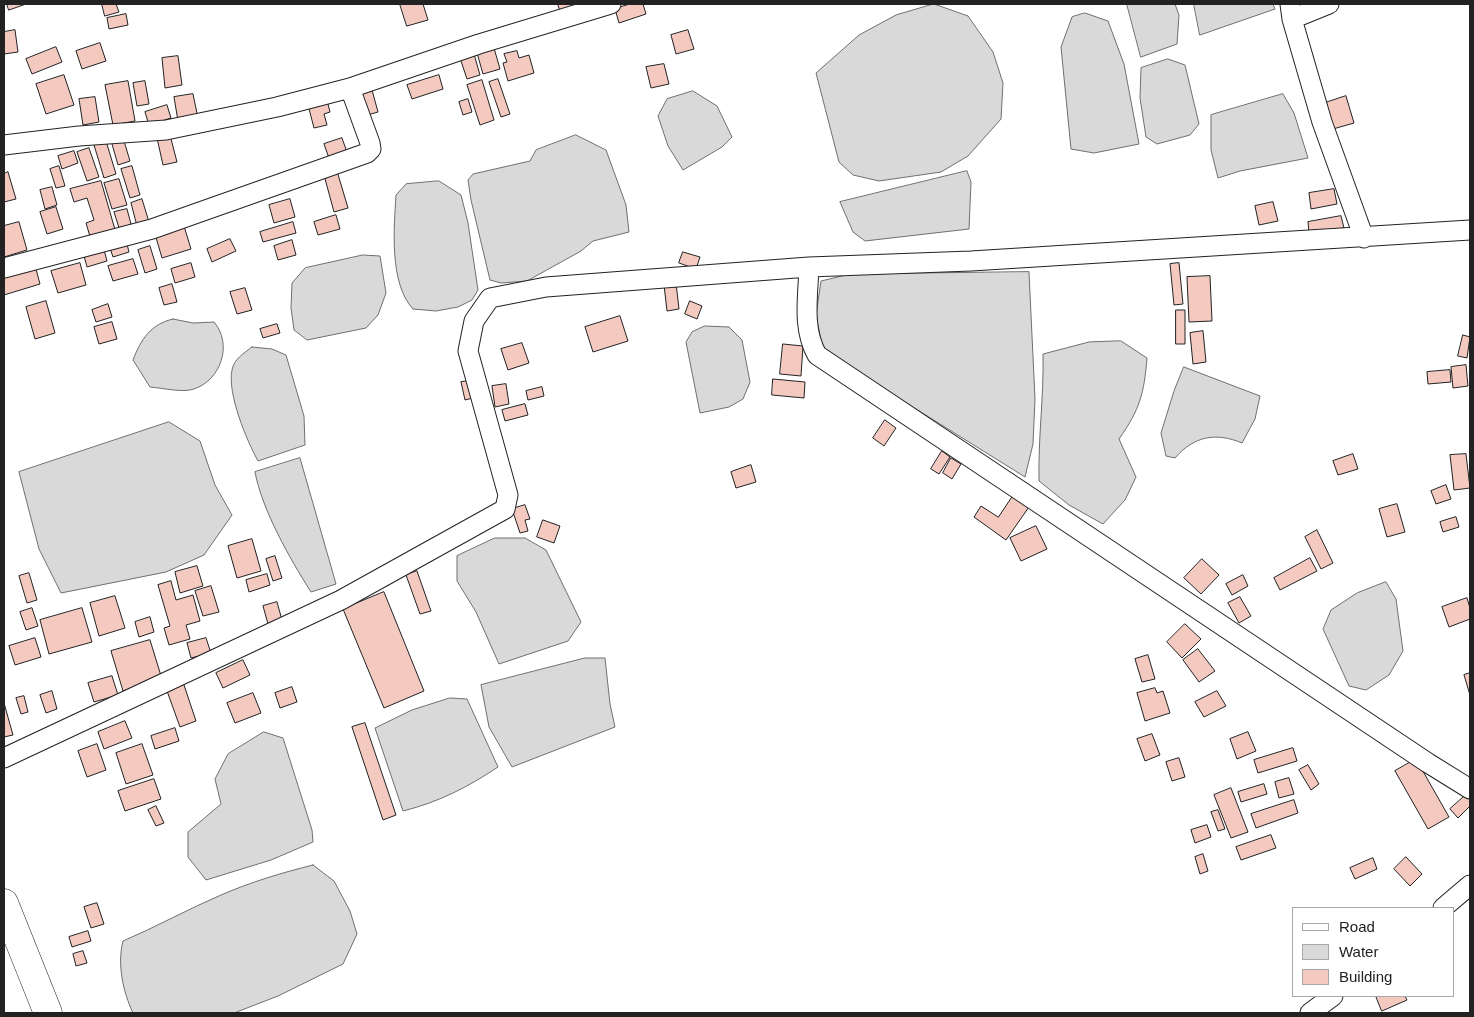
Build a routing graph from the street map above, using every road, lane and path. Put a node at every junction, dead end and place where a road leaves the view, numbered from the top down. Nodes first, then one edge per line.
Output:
1 (611, 4) edge
2 (1329, 4) edge
3 (1291, 11) edge
4 (350, 88) junction
5 (4, 145) edge
6 (1470, 230) edge
7 (1364, 238) junction
8 (809, 267) junction
9 (4, 268) edge
10 (4, 758) edge
11 (1470, 788) edge
12 (1470, 885) edge
13 (4, 903) edge
14 (1444, 907) edge
15 (1332, 997) edge
16 (48, 1013) edge
17 (1310, 1013) edge

1 - 4 street
2 - 3 street
3 - 7 street
4 - 5 street
4 - 9 street
6 - 7 street
7 - 8 street
8 - 10 street
8 - 11 street
12 - 14 street
13 - 16 highway
15 - 17 street

